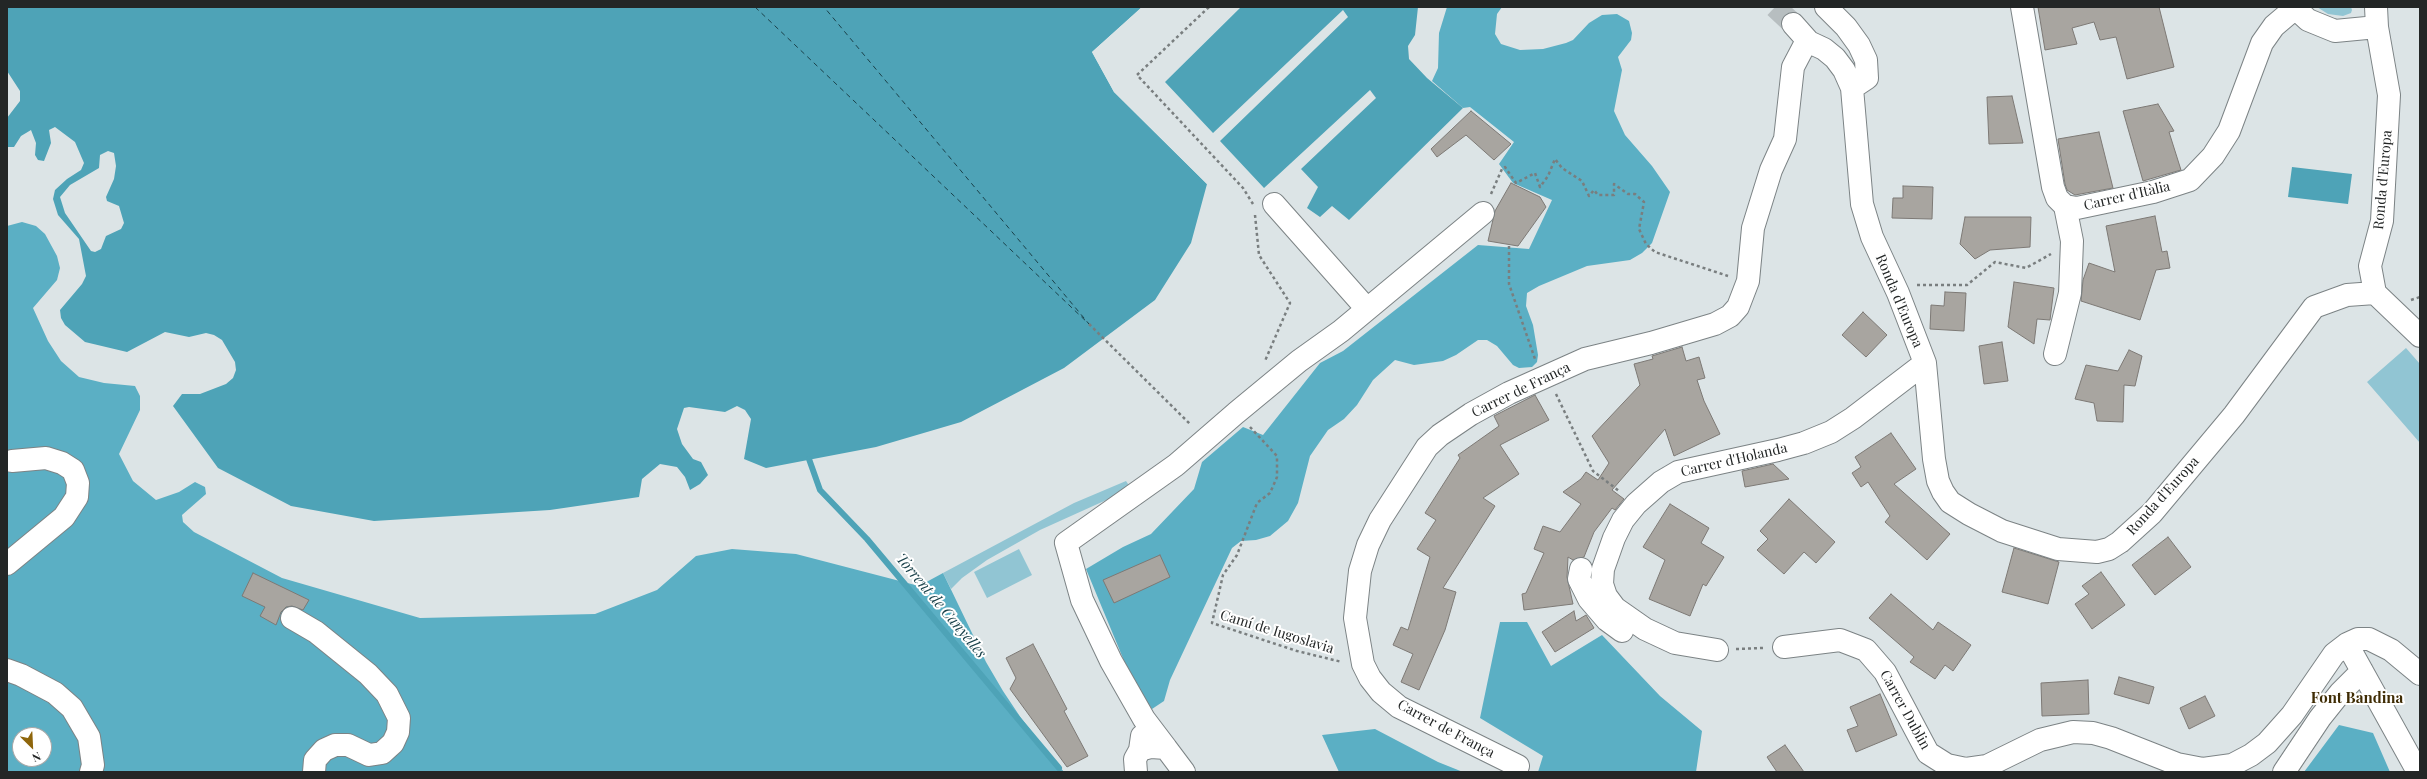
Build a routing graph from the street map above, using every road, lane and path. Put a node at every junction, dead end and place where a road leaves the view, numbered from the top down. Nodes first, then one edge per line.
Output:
1 (1209, 7) edge
2 (1826, 7) edge
3 (2022, 7) edge
4 (2294, 8) edge
5 (2376, 17) edge
6 (1793, 24) tunnel mouth
7 (1808, 42) junction
8 (1852, 88) junction
9 (2066, 206) junction
10 (1261, 208) junction
11 (1483, 213) joint
12 (2072, 241) junction
13 (1748, 281) junction
14 (2375, 293) junction
15 (1898, 294) junction
16 (1367, 309) junction
17 (1089, 324) dead end
18 (2420, 336) edge
19 (2055, 354) dead end
20 (1925, 363) junction
21 (1262, 365) dead end
22 (1236, 413) junction
23 (1206, 439) junction
24 (12, 461) dead end
25 (7, 564) edge
26 (1581, 569) dead end
27 (292, 618) dead end
28 (1656, 634) junction
29 (2347, 644) junction
30 (1784, 647) dead end
31 (1717, 650) dead end
32 (1363, 664) junction
33 (7, 670) edge
34 (2362, 671) junction
35 (2420, 674) edge
36 (1144, 719) junction
37 (1166, 748) junction
38 (1140, 750) junction
39 (1518, 766) dead end
40 (91, 772) edge
41 (314, 772) edge
42 (1136, 772) edge
43 (1184, 772) edge
44 (2284, 772) edge
45 (2418, 772) edge

1 - 10 path
2 - 8 street
3 - 9 street, Carrer d'Itàlia
4 - 5 street
4 - 9 street, Carrer d'Itàlia
5 - 14 street, Ronda d'Europa
6 - 7 street, Ronda d'Europa
7 - 8 street, Ronda d'Europa
7 - 13 street, Carrer de França
8 - 15 street, Ronda d'Europa
9 - 12 street
10 - 16 street
10 - 21 path
11 - 13 path
11 - 16 street
12 - 15 path
12 - 19 street
13 - 32 street, Carrer de França
14 - 18 street
14 - 20 street, Ronda d'Europa
15 - 20 street, Ronda d'Europa
16 - 22 street
17 - 23 path
20 - 28 street, Carrer d'Holanda
22 - 23 street
22 - 32 path, Camí de Iugoslavia
23 - 36 street
24 - 25 street
26 - 28 street
27 - 41 street
28 - 31 street, Carrer d'Holanda
29 - 30 street, Carrer Dublin
29 - 34 street
29 - 35 street
32 - 39 street, Carrer de França
33 - 40 street
34 - 44 street
34 - 45 street
36 - 37 street
36 - 38 street
37 - 38 street
37 - 43 street
38 - 42 street

